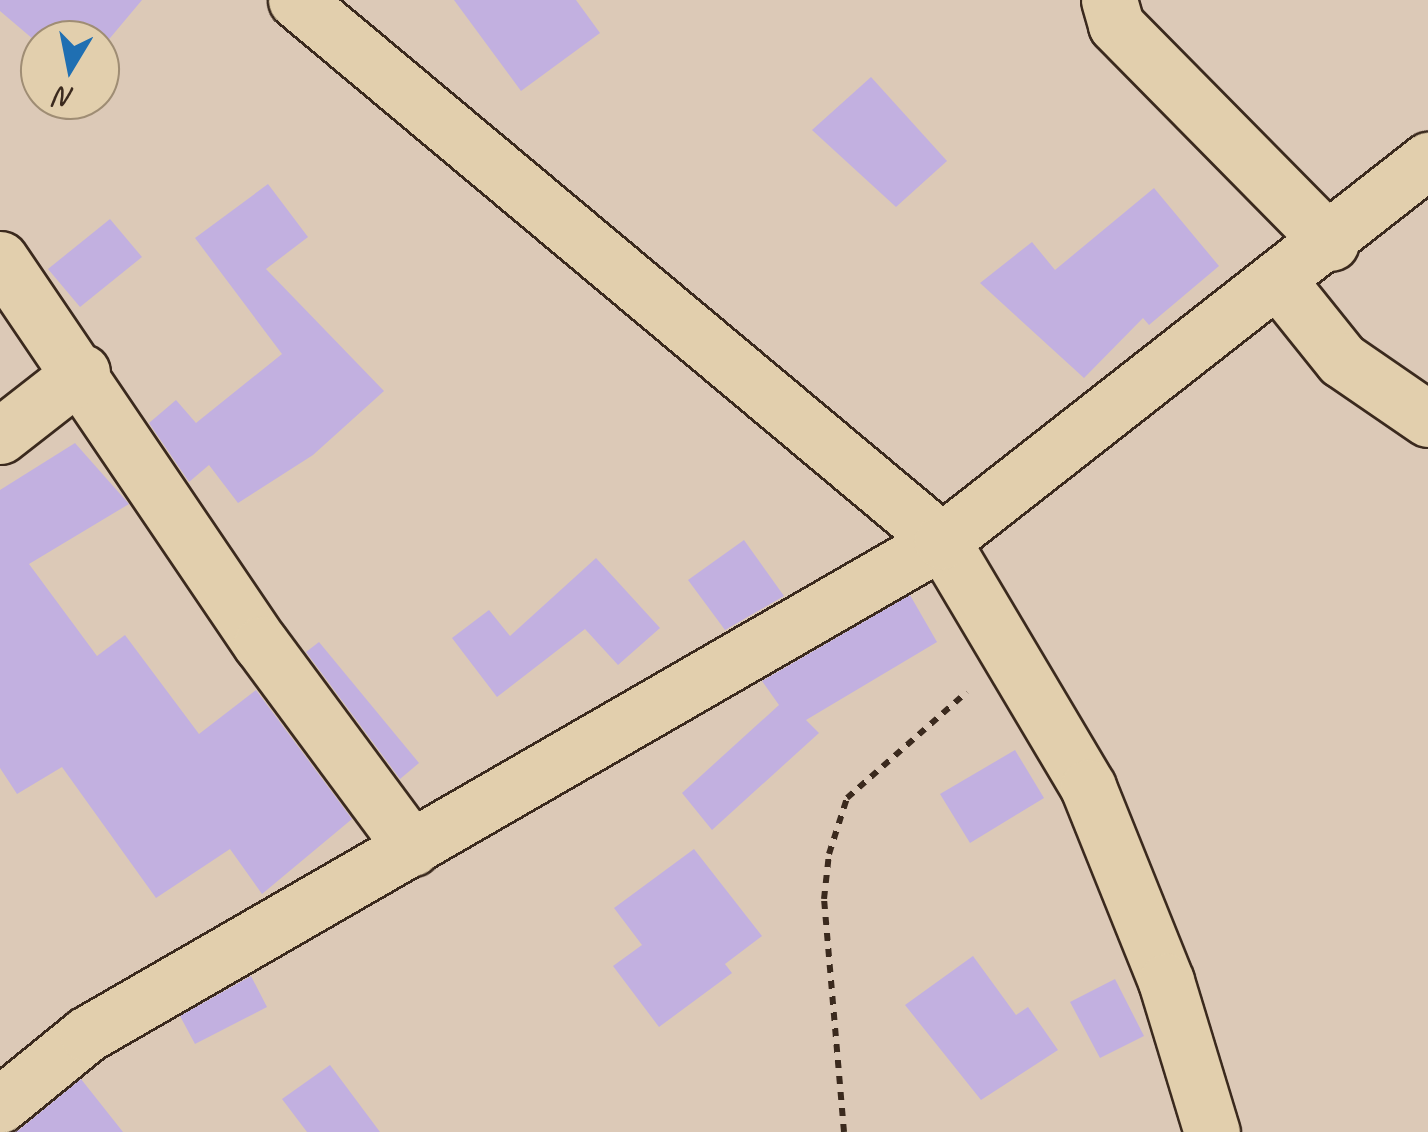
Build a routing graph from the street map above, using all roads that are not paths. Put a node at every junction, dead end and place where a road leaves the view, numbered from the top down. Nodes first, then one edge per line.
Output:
1 (296, 0) edge
2 (1109, 0) edge
3 (1428, 160) edge
4 (1331, 243) junction
5 (0, 260) edge
6 (1280, 283) junction
7 (82, 372) junction
8 (1428, 419) edge
9 (0, 436) edge
10 (942, 541) junction
11 (412, 848) junction
12 (0, 1104) edge
13 (1212, 1132) edge

1 - 10 street
2 - 4 street
3 - 4 street
4 - 6 street
5 - 7 street
6 - 8 street
6 - 10 street
7 - 9 street
7 - 11 street
10 - 11 street
10 - 13 street
11 - 12 street

